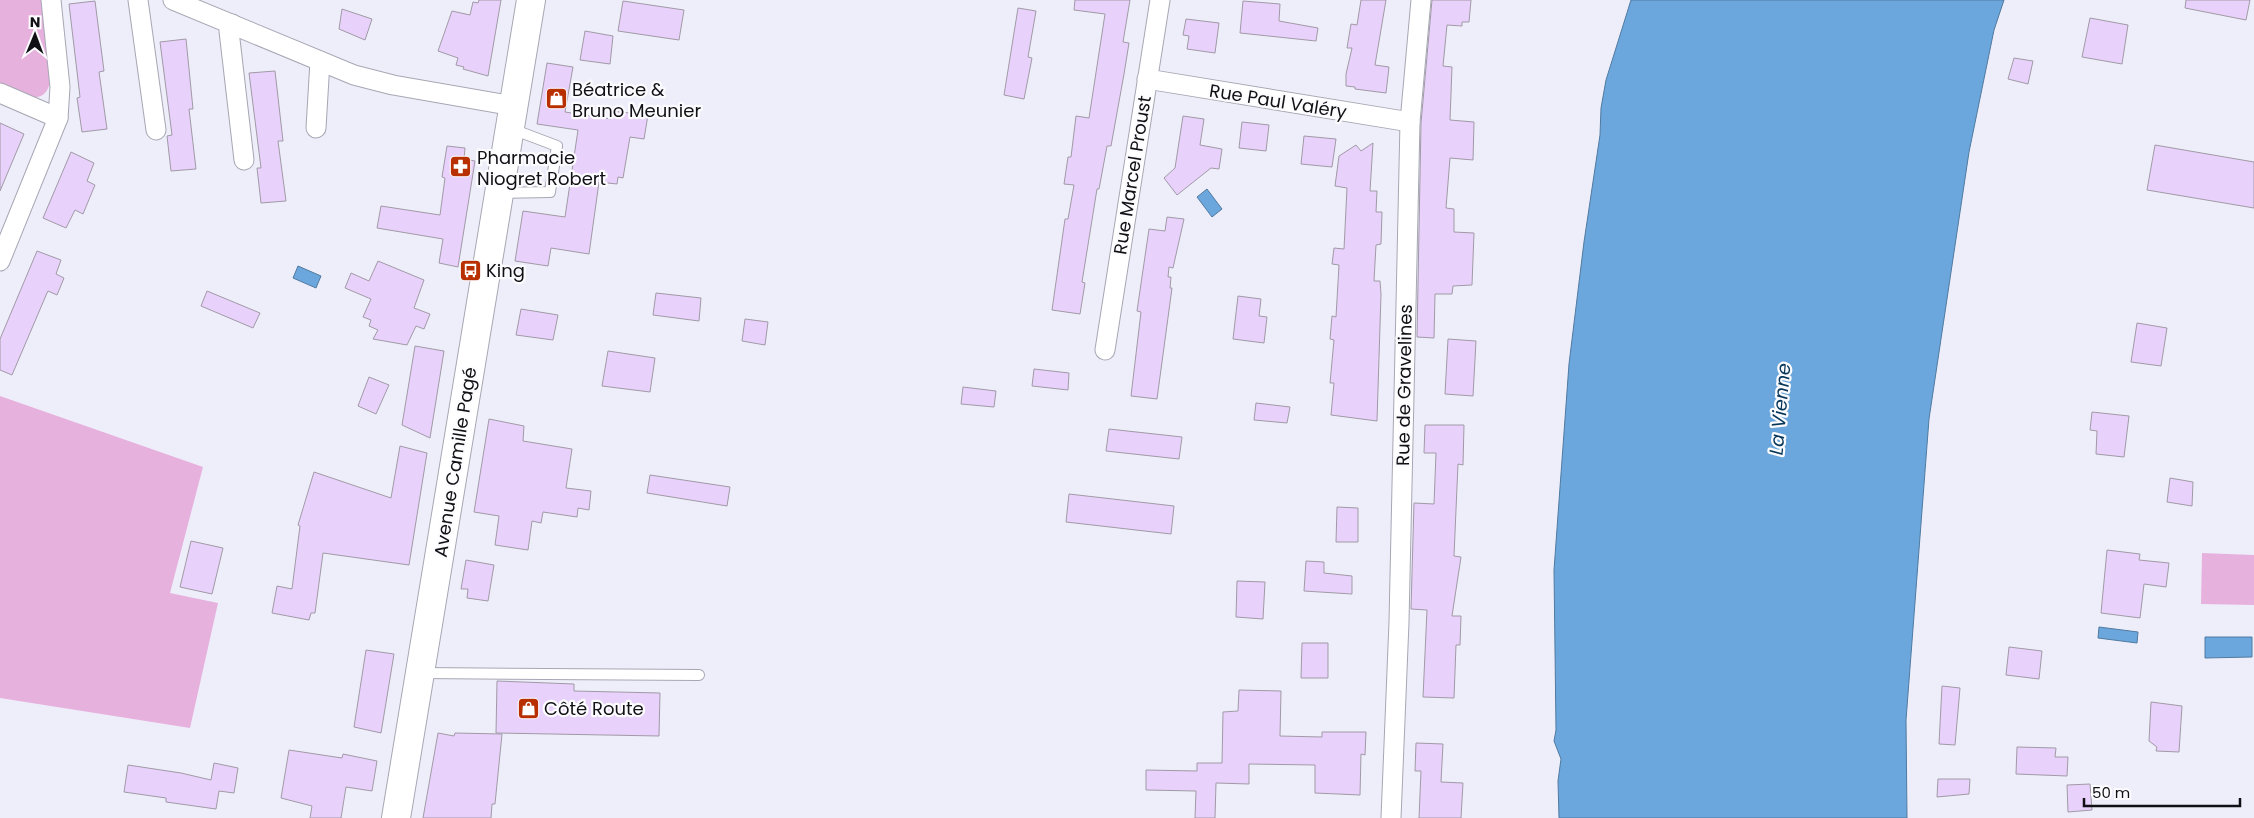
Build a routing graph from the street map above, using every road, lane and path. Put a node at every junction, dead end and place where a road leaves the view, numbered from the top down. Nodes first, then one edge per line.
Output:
1 (51, 0) edge
2 (138, 0) edge
3 (173, 0) edge
4 (531, 0) edge
5 (1160, 0) edge
6 (1421, 0) edge
7 (232, 24) junction
8 (320, 61) junction
9 (1147, 79) junction
10 (0, 93) edge
11 (512, 117) junction
12 (58, 118) junction
13 (1410, 122) junction
14 (316, 128) dead end
15 (156, 130) dead end
16 (244, 160) dead end
17 (499, 193) junction
18 (0, 261) edge
19 (1105, 350) dead end
20 (420, 673) junction
21 (699, 675) dead end
22 (396, 818) edge
23 (1391, 818) edge

1 - 12 street
2 - 15 street
3 - 7 street
4 - 11 main road, Avenue Camille Pagé
5 - 9 street, Rue Marcel Proust
6 - 13 street, Rue de Gravelines
7 - 8 street
7 - 16 street
8 - 11 street
8 - 14 street
9 - 13 street, Rue Paul Valéry
9 - 19 street, Rue Marcel Proust
10 - 12 street
11 - 17 main road, Avenue Camille Pagé
11 - 17 lane
12 - 18 street
13 - 23 street, Rue de Gravelines
17 - 20 main road, Avenue Camille Pagé
20 - 21 lane
20 - 22 main road, Avenue Camille Pagé

